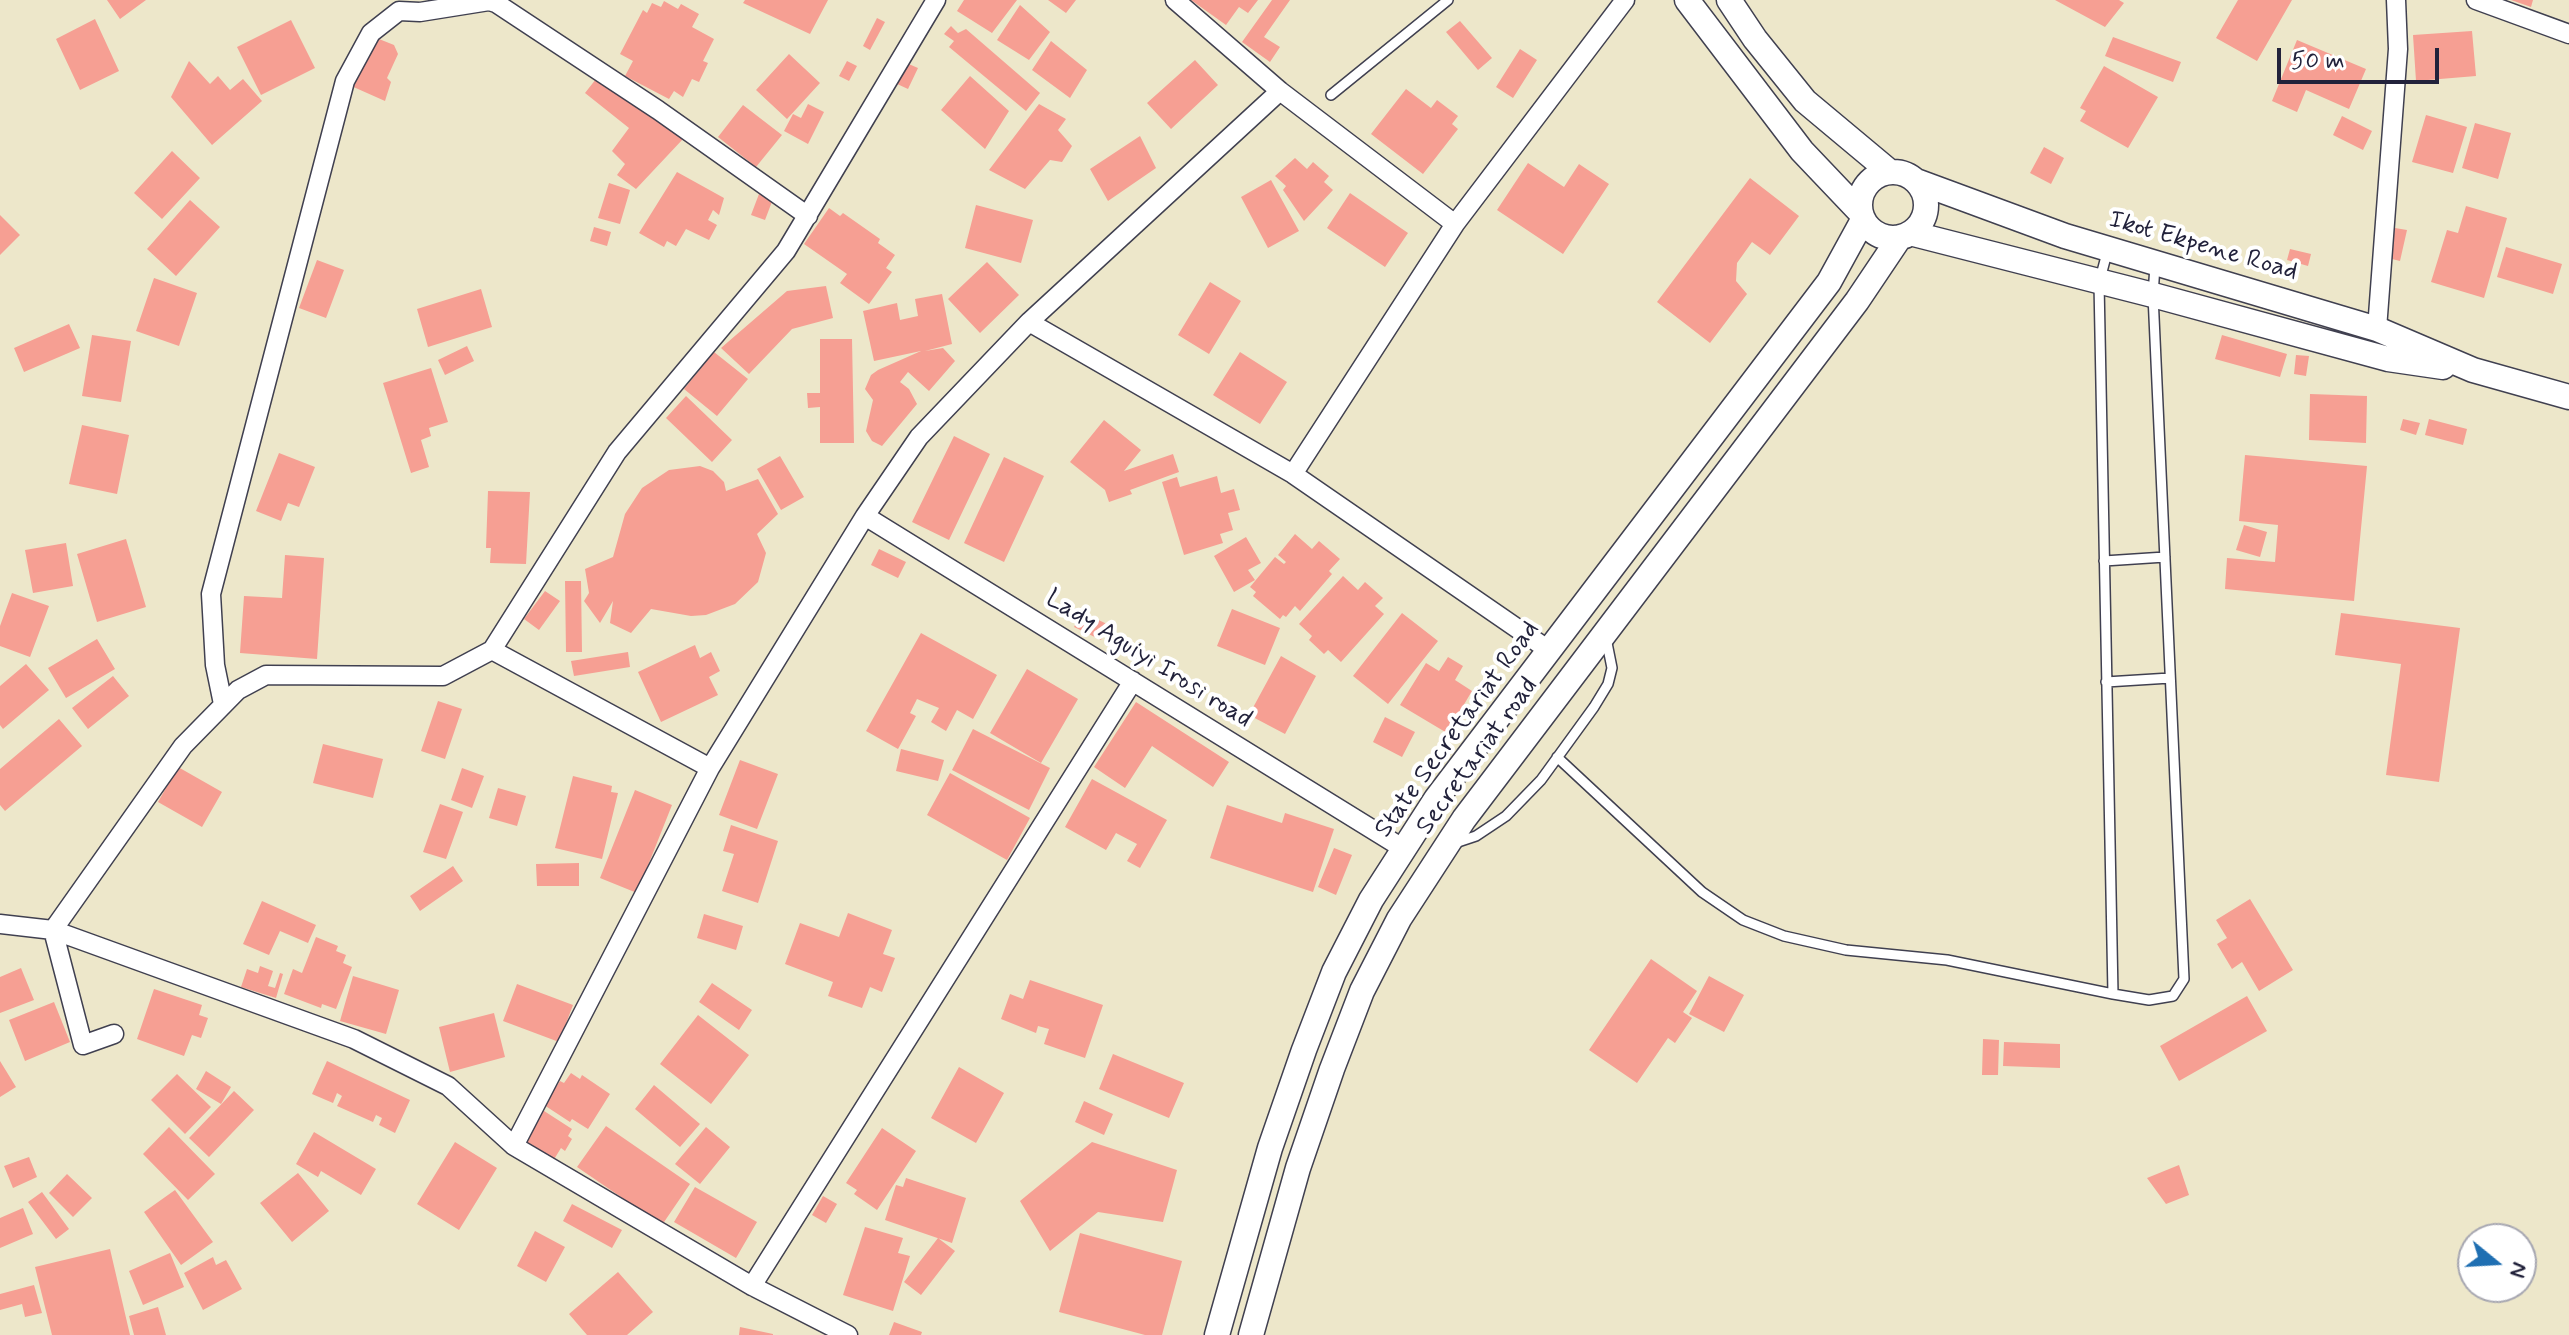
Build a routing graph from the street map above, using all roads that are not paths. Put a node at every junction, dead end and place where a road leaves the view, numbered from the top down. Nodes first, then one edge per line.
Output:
1 (936, 0) edge
2 (1175, 0) edge
3 (1448, 0) edge
4 (1625, 0) edge
5 (1687, 0) edge
6 (1729, 0) edge
7 (2396, 0) edge
8 (2476, 0) edge
9 (396, 5) edge
10 (2569, 34) edge
11 (1280, 91) junction
12 (1331, 95) dead end
13 (1890, 172) junction
14 (1916, 181) junction
15 (808, 216) junction
16 (1862, 216) junction
17 (1455, 224) junction
18 (1905, 235) junction
19 (2108, 249) junction
20 (2156, 263) junction
21 (2099, 283) junction
22 (2153, 295) junction
23 (1029, 322) junction
24 (2377, 329) junction
25 (2473, 370) junction
26 (2569, 397) edge
27 (1293, 474) junction
28 (865, 516) junction
29 (2165, 557) junction
30 (2104, 561) junction
31 (1605, 634) junction
32 (492, 650) junction
33 (1550, 651) junction
34 (2170, 678) junction
35 (1133, 681) junction
36 (2106, 682) junction
37 (223, 704) junction
38 (1557, 757) junction
39 (710, 768) junction
40 (1445, 847) junction
41 (1404, 849) junction
42 (0, 924) edge
43 (53, 930) junction
44 (2113, 994) junction
45 (114, 1034) dead end
46 (514, 1146) junction
47 (752, 1286) junction
48 (848, 1335) edge
49 (1217, 1335) edge
50 (1251, 1335) edge

1 - 15 street
2 - 11 street
3 - 12 lane
4 - 17 street
5 - 16 street
6 - 13 street
7 - 24 street
8 - 10 street
9 - 15 street
9 - 37 street
11 - 17 street
11 - 23 street
13 - 14 street
13 - 16 street
14 - 18 street
14 - 19 street, Ikot Ekpene Road
15 - 32 street
16 - 18 street
16 - 33 street, State Secretariat Road
17 - 27 street
18 - 21 street
18 - 31 street, Secretariat road
19 - 20 street, Ikot Ekpene Road
19 - 21 lane
20 - 22 lane
20 - 24 street, Ikot Ekpene Road
21 - 22 street
21 - 30 lane
22 - 25 street
22 - 29 lane
23 - 27 street
23 - 28 street
24 - 25 street, Ikot Ekpene Road
25 - 26 street
27 - 33 street
28 - 35 street, Lady Aguiyi Irosi road
28 - 39 street
29 - 30 lane
29 - 34 lane
30 - 36 lane
31 - 38 lane
31 - 40 street, Secretariat road
32 - 37 street
32 - 39 street
33 - 41 street, State Secretariat Road
34 - 36 lane
34 - 44 lane
35 - 41 street, Lady Aguiyi Irosi road
35 - 47 street
36 - 44 lane
37 - 43 street
38 - 40 lane
38 - 44 lane
39 - 46 street
40 - 50 street, Secretariat road
41 - 49 street, State Secretariat Road
42 - 43 street
43 - 45 street
43 - 46 street
46 - 47 street
47 - 48 street

